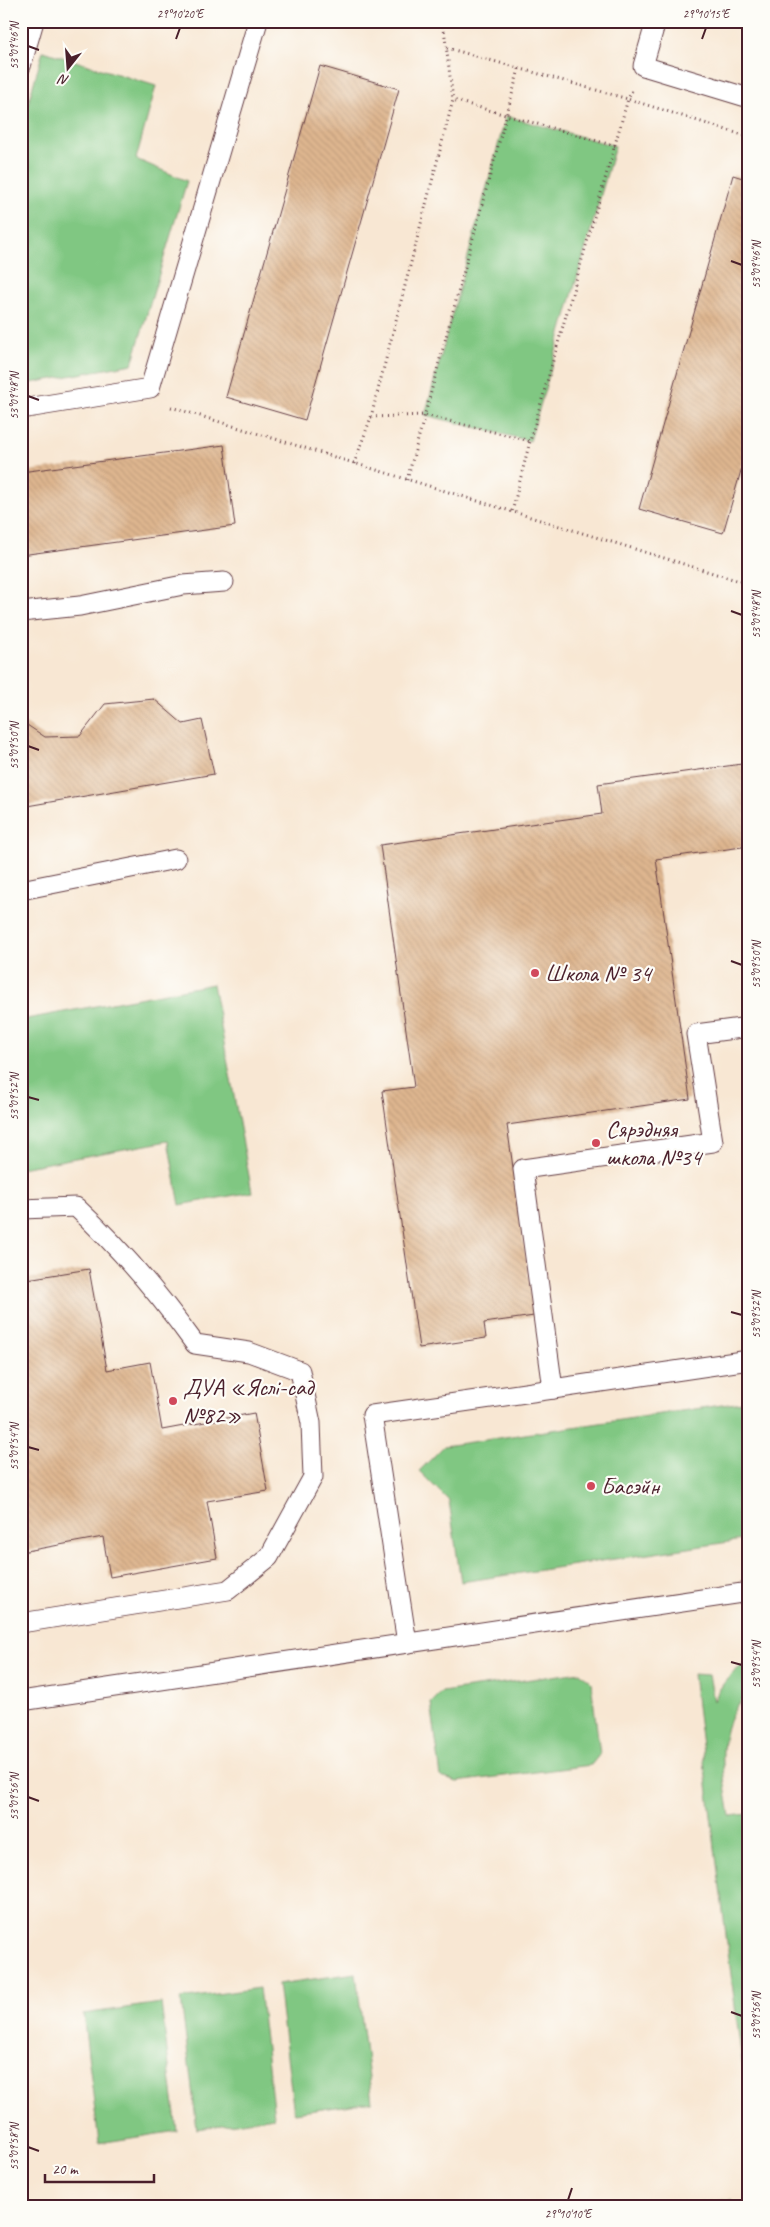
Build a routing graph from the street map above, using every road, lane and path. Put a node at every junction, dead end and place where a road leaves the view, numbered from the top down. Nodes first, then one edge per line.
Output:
1 (34, 21) edge
2 (258, 21) edge
3 (443, 21) edge
4 (656, 21) edge
5 (447, 48) junction
6 (21, 66) edge
7 (643, 66) junction
8 (519, 69) junction
9 (749, 98) edge
10 (628, 99) junction
11 (453, 100) junction
12 (506, 116) junction
13 (749, 137) edge
14 (615, 146) junction
15 (162, 404) dead end
16 (21, 409) edge
17 (425, 415) junction
18 (371, 417) junction
19 (530, 441) junction
20 (354, 464) junction
21 (407, 480) junction
22 (512, 512) junction
23 (224, 582) dead end
24 (748, 584) edge
25 (21, 612) edge
26 (176, 860) dead end
27 (21, 890) edge
28 (749, 1027) edge
29 (21, 1209) edge
30 (749, 1360) edge
31 (553, 1389) junction
32 (749, 1592) edge
33 (21, 1623) edge
34 (407, 1643) junction
35 (21, 1701) edge

1 - 6 lane
2 - 16 lane
3 - 5 path
4 - 7 lane
5 - 8 path
5 - 11 path
7 - 9 lane
7 - 10 path
8 - 10 path
8 - 12 path
10 - 13 path
10 - 14 path
11 - 12 path
11 - 18 path
12 - 14 path
12 - 17 path
14 - 19 path
15 - 20 path
17 - 18 path
17 - 19 path
17 - 21 path
18 - 20 path
19 - 22 path
20 - 21 path
21 - 22 path
22 - 24 path
23 - 25 lane
26 - 27 lane
28 - 31 lane
29 - 33 lane
30 - 31 lane
31 - 34 lane
32 - 34 lane
34 - 35 lane

